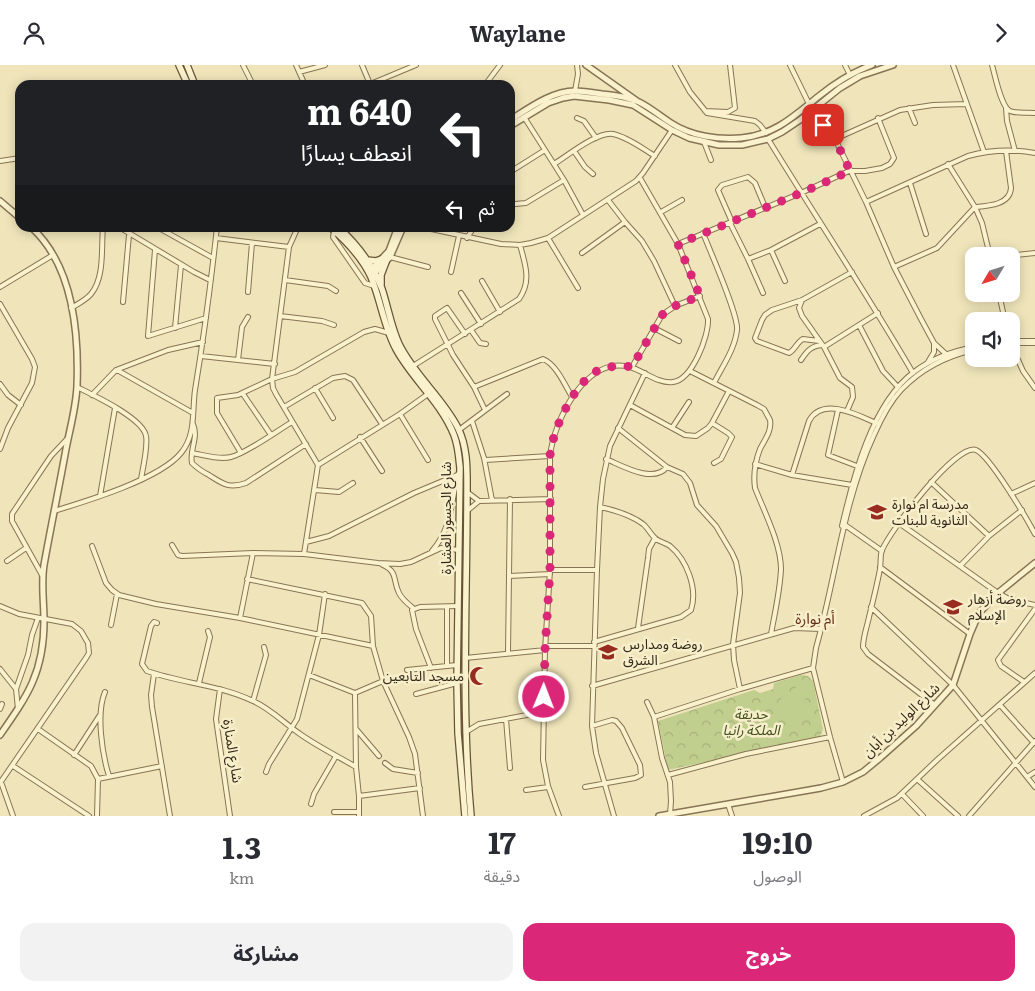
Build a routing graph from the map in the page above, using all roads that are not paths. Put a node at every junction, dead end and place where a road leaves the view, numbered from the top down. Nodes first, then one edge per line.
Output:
1 (179, 65) edge
2 (187, 65) edge
3 (242, 65) edge
4 (296, 65) edge
5 (325, 65) edge
6 (362, 65) edge
7 (416, 65) edge
8 (500, 65) edge
9 (577, 65) edge
10 (586, 65) edge
11 (675, 65) edge
12 (730, 65) edge
13 (790, 65) edge
14 (845, 65) edge
15 (872, 65) edge
16 (893, 65) edge
17 (953, 65) edge
18 (992, 65) edge
19 (299, 72) junction
20 (850, 75) junction
21 (186, 80) edge
22 (193, 80) edge
23 (250, 80) edge
24 (303, 80) edge
25 (367, 80) edge
26 (381, 80) edge
27 (489, 80) edge
28 (575, 93) junction
29 (639, 103) junction
30 (966, 104) junction
31 (810, 107) junction
32 (909, 108) junction
33 (1006, 108) junction
34 (705, 111) junction
35 (1035, 113) edge
36 (515, 117) edge
37 (524, 117) junction
38 (577, 118) dead end
39 (878, 118) junction
40 (515, 123) edge
41 (914, 123) dead end
42 (672, 130) junction
43 (766, 133) junction
44 (596, 138) junction
45 (768, 139) junction
46 (835, 139) junction
47 (704, 142) junction
48 (545, 150) junction
49 (574, 151) junction
50 (1006, 151) junction
51 (1015, 151) junction
52 (984, 152) junction
53 (1035, 153) edge
54 (655, 156) junction
55 (15, 159) edge
56 (711, 160) dead end
57 (0, 161) edge
58 (554, 164) junction
59 (948, 164) junction
60 (515, 169) edge
61 (850, 171) junction
62 (593, 173) dead end
63 (640, 178) junction
64 (564, 180) junction
65 (910, 183) junction
66 (801, 193) junction
67 (608, 200) junction
68 (682, 200) dead end
69 (0, 201) edge
70 (866, 202) junction
71 (516, 205) dead end
72 (765, 207) junction
73 (975, 207) junction
74 (661, 212) junction
75 (15, 214) edge
76 (583, 215) junction
77 (625, 222) junction
78 (731, 223) junction
79 (820, 224) junction
80 (36, 232) edge
81 (103, 232) edge
82 (126, 232) edge
83 (165, 232) edge
84 (217, 232) edge
85 (296, 232) edge
86 (336, 232) edge
87 (340, 232) edge
88 (341, 232) edge
89 (396, 232) edge
90 (400, 232) edge
91 (448, 232) edge
92 (471, 232) edge
93 (703, 233) junction
94 (926, 234) dead end
95 (130, 235) junction
96 (459, 236) junction
97 (216, 238) junction
98 (468, 238) junction
99 (548, 238) junction
100 (252, 243) junction
101 (678, 244) junction
102 (520, 245) junction
103 (289, 247) junction
104 (988, 247) edge
105 (771, 249) junction
106 (156, 250) junction
107 (582, 253) dead end
108 (1035, 253) edge
109 (52, 255) junction
110 (1020, 255) edge
111 (214, 258) junction
112 (387, 259) junction
113 (748, 259) junction
114 (367, 260) junction
115 (181, 265) junction
116 (428, 267) dead end
117 (894, 267) junction
118 (451, 272) dead end
119 (852, 272) junction
120 (372, 273) junction
121 (210, 280) junction
122 (285, 280) junction
123 (482, 281) dead end
124 (785, 281) dead end
125 (374, 286) junction
126 (0, 287) edge
127 (578, 288) dead end
128 (382, 289) junction
129 (336, 291) dead end
130 (248, 292) dead end
131 (461, 293) dead end
132 (762, 293) dead end
133 (700, 296) junction
134 (802, 300) junction
135 (124, 302) dead end
136 (0, 304) edge
137 (675, 306) junction
138 (71, 308) junction
139 (500, 312) junction
140 (878, 313) junction
141 (280, 316) junction
142 (248, 317) dead end
143 (206, 318) junction
144 (481, 324) junction
145 (334, 325) dead end
146 (859, 325) junction
147 (654, 328) junction
148 (176, 329) junction
149 (471, 330) junction
150 (389, 333) junction
151 (465, 334) junction
152 (679, 341) dead end
153 (203, 342) junction
154 (1035, 342) edge
155 (934, 343) junction
156 (1020, 343) edge
157 (448, 344) junction
158 (486, 344) dead end
159 (822, 344) junction
160 (965, 351) edge
161 (201, 356) junction
162 (948, 356) junction
163 (238, 360) junction
164 (801, 360) dead end
165 (928, 363) junction
166 (275, 364) junction
167 (1020, 364) edge
168 (413, 366) junction
169 (632, 367) junction
170 (116, 370) junction
171 (690, 371) junction
172 (644, 373) junction
173 (913, 373) junction
174 (272, 379) junction
175 (714, 383) junction
176 (0, 384) edge
177 (76, 387) junction
178 (474, 387) junction
179 (898, 387) junction
180 (315, 388) junction
181 (1035, 388) edge
182 (728, 391) junction
183 (243, 393) junction
184 (428, 394) junction
185 (507, 394) dead end
186 (92, 395) junction
187 (572, 397) junction
188 (688, 402) dead end
189 (21, 405) junction
190 (630, 405) junction
191 (284, 407) junction
192 (115, 408) junction
193 (838, 410) junction
194 (485, 411) junction
195 (847, 411) junction
196 (193, 413) junction
197 (400, 414) junction
198 (333, 418) dead end
199 (472, 421) junction
200 (192, 422) junction
201 (292, 422) junction
202 (382, 423) junction
203 (712, 423) junction
204 (876, 423) junction
205 (618, 427) junction
206 (672, 428) junction
207 (456, 432) junction
208 (271, 435) junction
209 (360, 437) junction
210 (68, 438) junction
211 (306, 444) junction
212 (0, 449) edge
213 (192, 453) junction
214 (240, 453) junction
215 (550, 456) junction
216 (606, 459) junction
217 (428, 460) dead end
218 (485, 460) junction
219 (714, 463) dead end
220 (755, 464) junction
221 (318, 465) junction
222 (857, 466) junction
223 (667, 467) junction
224 (382, 471) dead end
225 (459, 471) junction
226 (792, 475) junction
227 (141, 479) junction
228 (931, 482) junction
229 (353, 483) dead end
230 (1035, 483) edge
231 (852, 485) junction
232 (314, 490) junction
233 (468, 492) junction
234 (1011, 494) junction
235 (100, 496) junction
236 (510, 499) junction
237 (551, 499) junction
238 (492, 500) junction
239 (479, 501) junction
240 (600, 507) junction
241 (1022, 510) junction
242 (54, 511) junction
243 (467, 511) junction
244 (899, 523) junction
245 (844, 525) junction
246 (1035, 534) edge
247 (989, 537) junction
248 (655, 538) junction
249 (306, 542) junction
250 (172, 545) dead end
251 (92, 546) dead end
252 (26, 547) junction
253 (459, 550) junction
254 (882, 551) junction
255 (253, 553) junction
256 (430, 553) junction
257 (304, 554) junction
258 (7, 561) dead end
259 (378, 563) junction
260 (1035, 563) edge
261 (960, 566) junction
262 (880, 567) junction
263 (597, 570) junction
264 (550, 572) junction
265 (42, 575) junction
266 (509, 577) junction
267 (247, 579) junction
268 (998, 593) junction
269 (117, 594) junction
270 (325, 594) junction
271 (0, 605) edge
272 (1035, 605) edge
273 (458, 606) junction
274 (447, 607) junction
275 (871, 607) junction
276 (413, 608) junction
277 (1035, 609) edge
278 (38, 618) junction
279 (240, 618) junction
280 (44, 620) junction
281 (157, 623) dead end
282 (111, 625) dead end
283 (638, 628) junction
284 (821, 629) junction
285 (208, 631) dead end
286 (771, 634) junction
287 (970, 634) junction
288 (319, 635) junction
289 (594, 644) junction
290 (733, 645) junction
291 (373, 646) junction
292 (264, 647) dead end
293 (545, 648) junction
294 (508, 653) junction
295 (464, 658) junction
296 (457, 665) junction
297 (447, 666) junction
298 (432, 668) junction
299 (813, 668) junction
300 (0, 669) edge
301 (407, 670) dead end
302 (1035, 673) edge
303 (154, 674) junction
304 (309, 675) junction
305 (383, 681) junction
306 (1024, 682) junction
307 (199, 683) junction
308 (457, 683) junction
309 (953, 685) junction
310 (592, 686) junction
311 (16, 689) junction
312 (220, 689) junction
313 (740, 689) junction
314 (105, 692) dead end
315 (355, 693) junction
316 (416, 694) dead end
317 (253, 701) junction
318 (647, 702) dead end
319 (2, 704) dead end
320 (935, 705) junction
321 (1000, 705) junction
322 (0, 709) edge
323 (18, 709) junction
324 (543, 712) junction
325 (101, 714) junction
326 (654, 717) junction
327 (506, 719) junction
328 (981, 720) junction
329 (592, 726) junction
330 (292, 728) junction
331 (38, 729) junction
332 (356, 729) junction
333 (466, 732) junction
334 (0, 735) edge
335 (830, 737) junction
336 (1034, 742) edge
337 (74, 755) junction
338 (336, 756) junction
339 (379, 756) dead end
340 (384, 763) dead end
341 (1015, 763) junction
342 (13, 765) junction
343 (162, 766) junction
344 (356, 767) junction
345 (510, 768) dead end
346 (266, 772) dead end
347 (1035, 772) edge
348 (418, 773) junction
349 (668, 775) junction
350 (109, 776) junction
351 (1027, 777) junction
352 (98, 779) junction
353 (917, 779) junction
354 (843, 782) junction
355 (0, 783) edge
356 (604, 783) junction
357 (548, 787) junction
358 (585, 787) dead end
359 (1035, 787) edge
360 (420, 788) junction
361 (526, 790) dead end
362 (902, 793) junction
363 (359, 796) junction
364 (466, 802) junction
365 (312, 804) dead end
366 (728, 804) junction
367 (334, 813) dead end
368 (359, 814) edge
369 (670, 815) junction
370 (13, 816) edge
371 (89, 816) edge
372 (97, 816) edge
373 (170, 816) edge
374 (230, 816) edge
375 (423, 816) edge
376 (465, 816) edge
377 (471, 816) edge
378 (559, 816) edge
379 (614, 816) edge
380 (660, 816) edge
381 (732, 816) edge
382 (864, 816) edge
383 (923, 816) edge
384 (958, 816) edge
385 (968, 816) edge

1 - 21 main road
2 - 22 main road
3 - 23 street
4 - 19 street
5 - 19 street
6 - 25 street
7 - 26 street
8 - 27 street
9 - 28 street
10 - 29 street
11 - 34 street
12 - 34 street
13 - 31 street
14 - 20 street
15 - 20 street
16 - 31 street
17 - 30 street
18 - 33 street
19 - 24 street
20 - 31 street
28 - 29 street
28 - 36 street
28 - 37 street
28 - 42 street
29 - 43 street
30 - 32 street
30 - 52 street
31 - 43 street
31 - 45 street
31 - 46 street
32 - 39 street
32 - 41 street
33 - 35 street
33 - 51 street
34 - 43 street
37 - 40 street
37 - 48 street
38 - 44 street
39 - 46 street
39 - 61 street
42 - 47 street
42 - 54 street
44 - 49 street
44 - 54 street
45 - 47 street
45 - 66 street
46 - 61 street
47 - 56 street
48 - 58 street
48 - 60 street
49 - 58 street
49 - 62 street
50 - 51 street
50 - 52 street
50 - 73 street
51 - 53 street
52 - 59 street
54 - 63 street
55 - 57 street
58 - 64 street
59 - 65 street
59 - 73 street
61 - 66 street
61 - 70 street
63 - 67 street
63 - 74 street
64 - 71 street
64 - 76 street
65 - 70 street
65 - 94 street
66 - 72 street
66 - 79 street
67 - 76 street
67 - 77 street
68 - 74 street
69 - 75 street
70 - 117 street
72 - 78 street
72 - 78 street
73 - 104 street
73 - 117 street
74 - 101 street
76 - 99 street
77 - 107 street
77 - 137 street
78 - 93 street
78 - 113 street
79 - 105 street
79 - 119 street
80 - 109 street
81 - 138 street
82 - 95 street
83 - 111 street
84 - 97 street
85 - 103 street
86 - 125 street
87 - 120 main road, شارع الجسور العشارة
88 - 114 main road, شارع الجسور العشارة
89 - 112 street
90 - 112 street
91 - 96 street
92 - 98 street
93 - 101 street
93 - 175 street
95 - 106 street
95 - 135 street
96 - 98 street
96 - 118 street
97 - 100 street
97 - 111 street
98 - 102 street
99 - 102 street
99 - 127 street
100 - 103 street
100 - 130 street
101 - 133 street
102 - 139 street
103 - 122 street
105 - 113 street
105 - 124 street
106 - 115 street
106 - 148 street
108 - 110 street
109 - 126 street
109 - 138 street
111 - 121 street
112 - 114 main road
112 - 116 street
112 - 120 street
112 - 128 main road
113 - 132 street
114 - 120 main road, شارع الجسور العشارة
115 - 121 street
115 - 148 street
117 - 155 street
119 - 134 street
119 - 140 street
120 - 125 main road, شارع الجسور العشارة
120 - 128 main road, شارع الجسور العشارة
121 - 143 street
122 - 129 street
122 - 141 street
123 - 139 street
125 - 150 main road, شارع الجسور العشارة
128 - 168 main road, شارع الجسور العشارة
131 - 144 street
133 - 137 street
133 - 171 street
134 - 159 street
134 - 159 street
136 - 189 street
137 - 147 street
138 - 177 street
139 - 144 street
140 - 146 street
140 - 173 street
141 - 145 street
141 - 166 street
142 - 163 street
143 - 148 street
143 - 153 street
144 - 149 street
146 - 159 street
146 - 179 street
147 - 152 street
147 - 169 street
149 - 151 street
149 - 158 street
150 - 174 street
150 - 184 main road, شارع الجسور العشارة
151 - 157 street
151 - 157 street
153 - 161 street
153 - 170 street
154 - 156 street
155 - 162 street
155 - 165 street
157 - 168 street
157 - 178 street
159 - 164 street
159 - 195 street
160 - 162 street
161 - 163 street
161 - 196 street
162 - 165 street
162 - 245 street
163 - 166 street
165 - 173 street
166 - 174 street
167 - 181 street
168 - 207 main road, شارع الجسور العشارة
169 - 172 street
169 - 187 street
170 - 186 street
170 - 196 street
171 - 172 street
171 - 175 street
172 - 190 street
173 - 179 street
174 - 183 street
174 - 191 street
175 - 182 street
176 - 189 street
177 - 186 street
177 - 210 street
178 - 187 street
178 - 194 street
179 - 204 street
180 - 191 street
180 - 198 street
180 - 202 street
182 - 203 street
182 - 220 street
183 - 208 street
183 - 214 street
184 - 197 street
184 - 207 main road, شارع الجسور العشارة
185 - 194 street
186 - 192 street
187 - 215 street
188 - 206 street
189 - 212 street
190 - 205 street
190 - 206 street
191 - 201 street
192 - 227 street
192 - 235 street
193 - 195 street
193 - 222 street
193 - 226 street
194 - 199 street
195 - 204 street
196 - 200 street
197 - 202 street
197 - 217 street
199 - 207 street
199 - 218 street
200 - 213 street
200 - 227 street
201 - 208 street
201 - 211 street
202 - 209 street
203 - 206 street
203 - 219 street
204 - 222 street
205 - 216 street
205 - 223 street
207 - 225 main road, شارع الجسور العشارة
207 - 233 main road, شارع الجسور العشارة
208 - 214 street
209 - 221 street
209 - 224 street
210 - 242 street
210 - 252 street
211 - 213 street
211 - 221 street
213 - 214 street
215 - 218 street
215 - 237 street
216 - 223 street
216 - 240 street
218 - 238 street
220 - 226 street
220 - 286 street
221 - 232 street
222 - 231 street
223 - 290 street
225 - 249 street
225 - 253 main road, شارع الجسور العشارة
225 - 256 street
226 - 231 street
227 - 235 street
228 - 234 street
228 - 244 street
228 - 247 street
229 - 232 street
230 - 234 street
231 - 245 street
232 - 249 street
233 - 239 street
233 - 243 main road, شارع الجسور العشارة
234 - 241 street
235 - 242 street
236 - 237 street
236 - 238 street
236 - 266 street
237 - 264 street
238 - 239 street
239 - 243 street
240 - 248 street
240 - 263 street
241 - 246 street
241 - 247 street
242 - 265 street
243 - 295 main road, شارع الجسور العشارة
244 - 254 street
244 - 261 street
245 - 254 street
245 - 284 street
247 - 261 street
248 - 283 street
248 - 283 street
249 - 257 street
250 - 255 street
251 - 269 street
252 - 258 street
252 - 265 street
253 - 256 street
253 - 273 main road, شارع الجسور العشارة
254 - 262 street
255 - 257 street
255 - 267 street
256 - 259 street
257 - 259 street
259 - 276 street
260 - 268 street, شارع الوليد بن أبان
261 - 268 street
262 - 275 street
262 - 287 street
263 - 264 street
263 - 289 street
264 - 266 street
264 - 293 street
265 - 280 street
266 - 294 street
267 - 270 street
267 - 279 street
268 - 272 street
268 - 287 street, شارع الوليد بن أبان
269 - 279 street
269 - 282 street
270 - 288 street
270 - 291 street
271 - 278 street
273 - 274 street
273 - 296 main road, شارع الجسور العشارة
274 - 276 street
274 - 297 street
275 - 309 street
275 - 320 street
276 - 298 street
277 - 306 street
278 - 280 street
278 - 311 street
279 - 288 street
280 - 323 street
280 - 331 street
281 - 303 street
283 - 289 street
284 - 286 street
284 - 299 street
285 - 307 street
286 - 290 street
287 - 309 street, شارع الوليد بن أبان
288 - 291 street
288 - 304 street
289 - 293 street
289 - 310 street
290 - 310 street
290 - 313 street
291 - 305 street
292 - 317 street
293 - 294 street
293 - 324 street
294 - 295 street
295 - 333 main road, شارع الجسور العشارة
296 - 297 street
296 - 308 main road, شارع الجسور العشارة
297 - 298 street
298 - 301 street
299 - 313 street
299 - 335 street
300 - 311 street
302 - 306 street
303 - 307 street
303 - 343 street
304 - 315 street
304 - 330 street
305 - 315 street
305 - 348 street
306 - 321 street
307 - 312 street
308 - 316 street
308 - 364 main road, شارع الجسور العشارة
309 - 320 street, شارع الوليد بن أبان
309 - 328 street
310 - 329 street
311 - 323 street
312 - 317 street
312 - 374 street, شارع المنارة
313 - 326 street
314 - 325 street
315 - 332 street
317 - 330 street
318 - 326 street
319 - 322 street
320 - 354 street, شارع الوليد بن أبان
321 - 328 street
321 - 336 street
323 - 334 street
324 - 327 street
324 - 357 street
325 - 337 street
325 - 350 street
326 - 349 street
327 - 333 street
327 - 345 street
328 - 341 street
328 - 353 street
329 - 356 street
329 - 356 street
330 - 338 street
330 - 346 street
331 - 337 street
331 - 342 street
332 - 339 street
332 - 344 street
333 - 364 main road, شارع الجسور العشارة
335 - 349 street
335 - 354 street
336 - 341 street
337 - 352 street
338 - 344 street
338 - 365 street
340 - 348 street
341 - 351 street
341 - 385 street
342 - 355 street
342 - 371 street
343 - 350 street
343 - 373 street
344 - 363 street
347 - 351 street
348 - 360 street
349 - 369 street
350 - 352 street
351 - 359 street
352 - 372 street
353 - 362 street
353 - 384 street
354 - 366 street, شارع الوليد بن أبان
355 - 370 street
356 - 358 street
356 - 379 street
357 - 361 street
357 - 378 street
360 - 363 street
360 - 375 street
362 - 382 street
362 - 383 street
363 - 368 street
364 - 376 main road, شارع الجسور العشارة
364 - 377 main road, شارع الجسور العشارة
366 - 369 street, شارع الوليد بن أبان
366 - 381 street
367 - 368 street
369 - 380 street, شارع الوليد بن أبان

